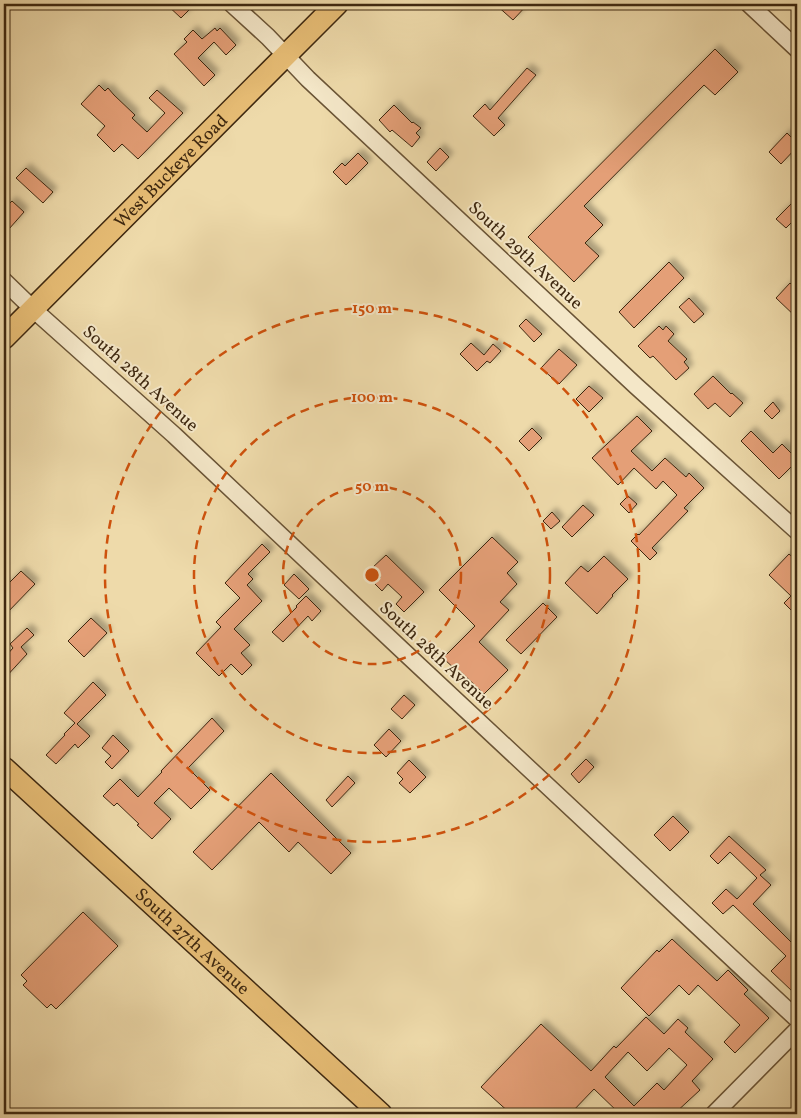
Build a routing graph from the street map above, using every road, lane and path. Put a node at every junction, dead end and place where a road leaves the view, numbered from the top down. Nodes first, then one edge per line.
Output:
1 (232, 4) edge
2 (337, 4) edge
3 (749, 4) edge
4 (797, 49) edge
5 (286, 56) junction
6 (4, 281) edge
7 (32, 309) junction
8 (4, 338) edge
9 (797, 531) edge
10 (4, 768) edge
11 (797, 1019) edge
12 (797, 1030) edge
13 (381, 1114) edge
14 (714, 1114) edge

1 - 5 street, South 29th Avenue
2 - 5 main road, West Buckeye Road
3 - 4 street
5 - 7 main road, West Buckeye Road
5 - 9 street, South 29th Avenue
6 - 7 street, South 28th Avenue
7 - 8 main road, West Buckeye Road
7 - 11 street, South 28th Avenue
10 - 13 main road, South 27th Avenue
12 - 14 street

